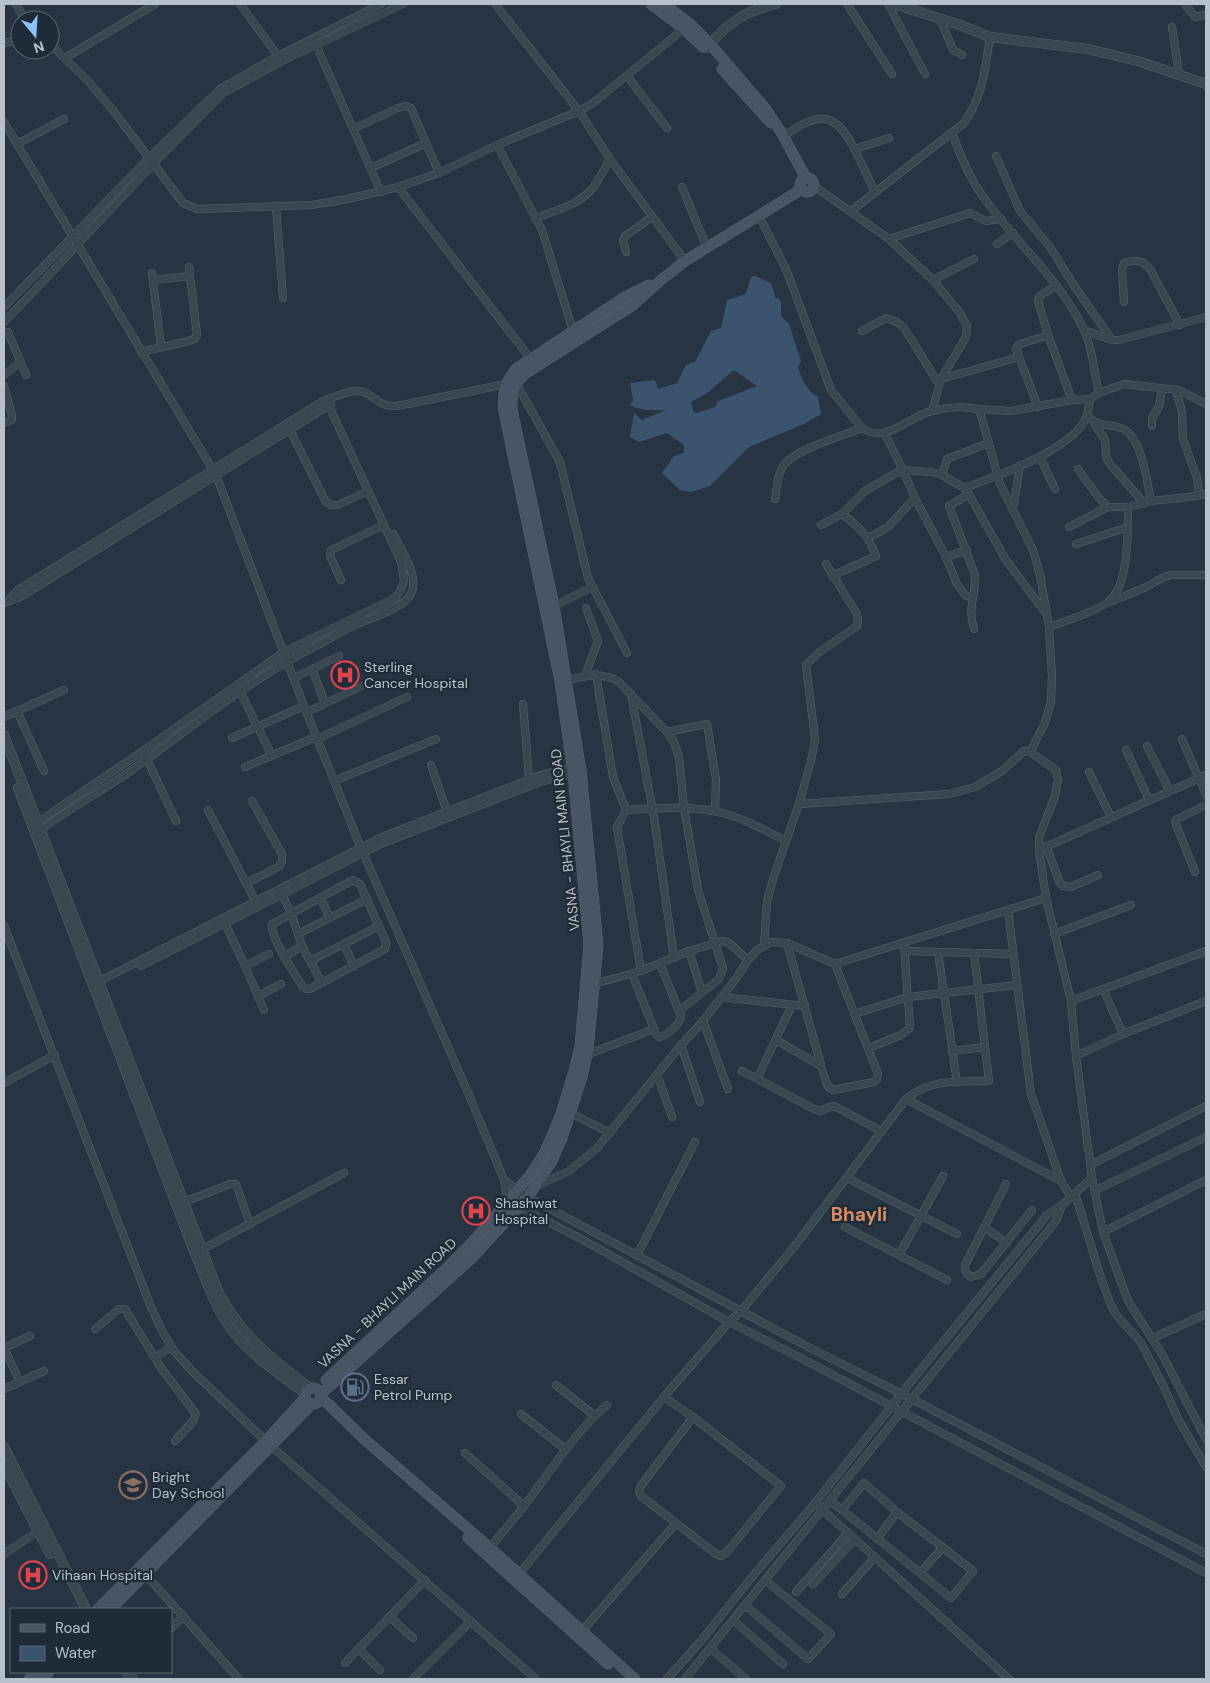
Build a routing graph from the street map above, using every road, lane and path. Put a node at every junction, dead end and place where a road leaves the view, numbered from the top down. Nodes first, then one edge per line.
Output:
1 (155, 4) edge
2 (240, 4) edge
3 (381, 4) edge
4 (403, 4) edge
5 (495, 4) edge
6 (651, 4) edge
7 (664, 4) edge
8 (776, 4) edge
9 (847, 4) edge
10 (888, 4) edge
11 (894, 4) edge
12 (1185, 4) edge
13 (1206, 15) edge
14 (940, 19) junction
15 (1172, 26) dead end
16 (687, 27) junction
17 (990, 37) junction
18 (316, 45) junction
19 (708, 47) junction
20 (60, 53) edge
21 (962, 55) dead end
22 (278, 56) junction
23 (66, 58) junction
24 (286, 59) junction
25 (892, 74) dead end
26 (925, 74) dead end
27 (1179, 74) junction
28 (627, 76) junction
29 (1206, 84) edge
30 (579, 111) junction
31 (64, 119) dead end
32 (4, 122) edge
33 (667, 128) dead end
34 (353, 129) junction
35 (952, 133) junction
36 (782, 135) junction
37 (889, 138) dead end
38 (426, 142) junction
39 (17, 144) junction
40 (497, 145) junction
41 (855, 149) junction
42 (996, 156) dead end
43 (610, 159) junction
44 (151, 161) junction
45 (371, 168) junction
46 (439, 173) junction
47 (806, 178) junction
48 (814, 186) junction
49 (398, 187) junction
50 (682, 187) dead end
51 (802, 189) junction
52 (382, 192) junction
53 (875, 192) junction
54 (276, 207) junction
55 (851, 212) junction
56 (652, 216) junction
57 (759, 216) junction
58 (536, 218) junction
59 (1001, 219) junction
60 (1013, 233) junction
61 (72, 236) junction
62 (889, 239) junction
63 (997, 244) dead end
64 (78, 245) junction
65 (707, 248) junction
66 (626, 252) dead end
67 (974, 259) dead end
68 (685, 261) junction
69 (189, 267) dead end
70 (190, 276) junction
71 (660, 280) junction
72 (933, 280) junction
73 (1056, 284) junction
74 (283, 298) dead end
75 (1124, 302) dead end
76 (4, 307) edge
77 (1205, 317) edge
78 (4, 322) edge
79 (1180, 325) junction
80 (862, 330) dead end
81 (1084, 330) junction
82 (573, 331) junction
83 (4, 332) edge
84 (1048, 335) junction
85 (1112, 340) junction
86 (161, 347) junction
87 (141, 352) junction
88 (1019, 356) junction
89 (530, 358) junction
90 (20, 362) junction
91 (4, 375) edge
92 (26, 375) dead end
93 (940, 382) junction
94 (511, 383) junction
95 (4, 386) edge
96 (1162, 389) junction
97 (1176, 390) junction
98 (1099, 393) junction
99 (343, 395) junction
100 (1090, 399) junction
101 (1072, 400) junction
102 (1206, 404) edge
103 (329, 406) junction
104 (1038, 407) junction
105 (978, 410) junction
106 (932, 411) junction
107 (1087, 415) junction
108 (1094, 422) junction
109 (4, 423) edge
110 (1152, 426) dead end
111 (862, 428) junction
112 (290, 430) junction
113 (885, 434) junction
114 (989, 443) junction
115 (1040, 457) junction
116 (1020, 466) junction
117 (1078, 469) dead end
118 (903, 470) junction
119 (214, 472) junction
120 (361, 475) junction
121 (942, 475) junction
122 (998, 476) junction
123 (964, 488) junction
124 (1055, 489) dead end
125 (368, 491) junction
126 (969, 494) junction
127 (1202, 495) edge
128 (915, 498) junction
129 (775, 499) dead end
130 (1147, 502) junction
131 (1108, 507) junction
132 (1128, 507) junction
133 (1013, 511) junction
134 (842, 514) junction
135 (821, 525) dead end
136 (384, 526) junction
137 (1128, 527) junction
138 (1069, 528) dead end
139 (868, 538) junction
140 (1076, 544) dead end
141 (967, 550) junction
142 (946, 557) junction
143 (826, 564) dead end
144 (1206, 575) edge
145 (832, 576) junction
146 (341, 580) dead end
147 (592, 587) junction
148 (972, 598) junction
149 (7, 601) edge
150 (1107, 603) junction
151 (554, 606) junction
152 (586, 608) dead end
153 (1047, 614) junction
154 (1049, 627) junction
155 (974, 628) dead end
156 (284, 652) junction
157 (627, 653) dead end
158 (340, 656) dead end
159 (288, 661) junction
160 (312, 669) junction
161 (596, 674) junction
162 (585, 676) junction
163 (294, 678) junction
164 (563, 680) junction
165 (362, 686) dead end
166 (64, 690) dead end
167 (240, 691) junction
168 (631, 694) junction
169 (407, 697) dead end
170 (325, 703) junction
171 (523, 704) dead end
172 (305, 709) junction
173 (17, 711) junction
174 (4, 718) edge
175 (258, 727) junction
176 (667, 732) junction
177 (4, 734) edge
178 (232, 738) dead end
179 (317, 738) junction
180 (436, 739) dead end
181 (1182, 739) dead end
182 (1147, 746) dead end
183 (4, 750) edge
184 (1126, 750) dead end
185 (143, 751) junction
186 (1033, 754) junction
187 (272, 756) junction
188 (147, 759) junction
189 (431, 765) dead end
190 (245, 767) dead end
191 (577, 769) junction
192 (44, 771) dead end
193 (1089, 772) dead end
194 (1203, 777) edge
195 (529, 780) junction
196 (334, 781) junction
197 (1170, 791) junction
198 (1206, 795) edge
199 (1149, 800) junction
200 (252, 801) dead end
201 (799, 804) junction
202 (1206, 804) edge
203 (652, 808) junction
204 (684, 808) junction
205 (208, 810) dead end
206 (626, 810) junction
207 (447, 812) junction
208 (715, 812) junction
209 (1111, 817) junction
210 (176, 821) dead end
211 (36, 828) junction
212 (786, 841) junction
213 (1043, 848) junction
214 (363, 851) junction
215 (1195, 872) dead end
216 (1098, 875) dead end
217 (247, 883) junction
218 (281, 892) junction
219 (320, 898) junction
220 (1046, 898) junction
221 (367, 899) junction
222 (257, 904) junction
223 (1132, 905) dead end
224 (1008, 910) junction
225 (291, 913) junction
226 (330, 918) junction
227 (223, 921) junction
228 (4, 926) edge
229 (379, 926) junction
230 (298, 934) junction
231 (1054, 934) junction
232 (715, 942) junction
233 (787, 943) junction
234 (904, 943) junction
235 (344, 944) junction
236 (764, 945) junction
237 (302, 946) junction
238 (689, 951) junction
239 (905, 951) junction
240 (1206, 951) edge
241 (938, 952) junction
242 (974, 953) junction
243 (269, 954) dead end
244 (1013, 954) junction
245 (284, 957) junction
246 (674, 958) junction
247 (748, 960) junction
248 (310, 961) junction
249 (660, 964) junction
250 (835, 964) junction
251 (245, 966) junction
252 (354, 966) junction
253 (641, 971) junction
254 (632, 974) junction
255 (322, 983) junction
256 (282, 984) dead end
257 (594, 984) junction
258 (1017, 985) junction
259 (97, 986) junction
260 (978, 988) junction
261 (1103, 989) junction
262 (702, 992) junction
263 (944, 993) junction
264 (258, 996) junction
265 (721, 997) junction
266 (908, 997) junction
267 (1072, 1001) junction
268 (1206, 1001) edge
269 (792, 1005) junction
270 (805, 1006) junction
271 (264, 1010) dead end
272 (679, 1011) junction
273 (854, 1014) junction
274 (703, 1021) junction
275 (654, 1029) junction
276 (1123, 1034) junction
277 (776, 1040) junction
278 (681, 1045) junction
279 (985, 1047) junction
280 (869, 1048) junction
281 (952, 1051) junction
282 (55, 1055) junction
283 (586, 1055) junction
284 (1076, 1056) junction
285 (821, 1066) junction
286 (742, 1071) dead end
287 (657, 1074) junction
288 (757, 1079) junction
289 (956, 1082) junction
290 (4, 1083) edge
291 (728, 1089) dead end
292 (906, 1099) junction
293 (700, 1102) dead end
294 (1206, 1106) edge
295 (571, 1113) junction
296 (672, 1117) dead end
297 (882, 1131) junction
298 (610, 1133) junction
299 (1206, 1137) edge
300 (695, 1142) dead end
301 (1090, 1165) junction
302 (344, 1173) dead end
303 (943, 1176) dead end
304 (846, 1178) junction
305 (1092, 1178) junction
306 (504, 1180) junction
307 (1206, 1180) edge
308 (1062, 1181) junction
309 (1006, 1184) dead end
310 (535, 1188) junction
311 (517, 1190) junction
312 (1094, 1191) junction
313 (1073, 1195) junction
314 (528, 1197) junction
315 (508, 1201) junction
316 (184, 1202) junction
317 (1062, 1204) junction
318 (519, 1207) junction
319 (1032, 1210) dead end
320 (921, 1216) junction
321 (250, 1224) junction
322 (845, 1227) dead end
323 (984, 1227) junction
324 (1103, 1232) junction
325 (957, 1234) dead end
326 (1007, 1243) junction
327 (198, 1251) junction
328 (998, 1253) junction
329 (637, 1255) junction
330 (899, 1255) junction
331 (1008, 1262) junction
332 (1017, 1270) junction
333 (947, 1280) dead end
334 (741, 1310) junction
335 (1206, 1314) edge
336 (729, 1322) junction
337 (95, 1329) dead end
338 (30, 1336) dead end
339 (1153, 1338) junction
340 (171, 1347) junction
341 (4, 1348) edge
342 (155, 1358) junction
343 (44, 1371) dead end
344 (20, 1382) junction
345 (556, 1385) dead end
346 (4, 1389) edge
347 (902, 1394) junction
348 (314, 1396) junction
349 (664, 1397) junction
350 (912, 1399) junction
351 (607, 1405) dead end
352 (892, 1406) junction
353 (902, 1411) junction
354 (521, 1414) dead end
355 (595, 1416) junction
356 (693, 1416) junction
357 (1206, 1439) edge
358 (175, 1440) dead end
359 (268, 1443) junction
360 (4, 1447) edge
361 (565, 1449) junction
362 (465, 1453) dead end
363 (4, 1465) edge
364 (1206, 1467) edge
365 (830, 1501) junction
366 (815, 1503) junction
367 (524, 1506) junction
368 (823, 1510) junction
369 (842, 1510) junction
370 (898, 1512) junction
371 (676, 1523) junction
372 (41, 1529) junction
373 (848, 1533) junction
374 (855, 1539) junction
375 (877, 1539) junction
376 (943, 1547) junction
377 (487, 1551) junction
378 (4, 1554) edge
379 (1206, 1554) edge
380 (875, 1557) junction
381 (920, 1573) junction
382 (1206, 1573) edge
383 (145, 1574) junction
384 (519, 1574) junction
385 (425, 1580) junction
386 (764, 1580) junction
387 (813, 1584) dead end
388 (796, 1592) dead end
389 (842, 1594) dead end
390 (745, 1606) junction
391 (80, 1608) edge
392 (85, 1608) edge
393 (99, 1608) edge
394 (112, 1608) edge
395 (183, 1617) junction
396 (390, 1617) junction
397 (733, 1620) junction
398 (471, 1621) junction
399 (172, 1627) edge
400 (582, 1631) junction
401 (413, 1638) dead end
402 (710, 1648) junction
403 (359, 1649) junction
404 (345, 1663) dead end
405 (783, 1664) dead end
406 (380, 1670) dead end
407 (239, 1679) edge
408 (413, 1679) edge
409 (536, 1679) edge
410 (625, 1679) edge
411 (635, 1679) edge
412 (667, 1679) edge
413 (686, 1679) edge
414 (746, 1679) edge
415 (1009, 1679) edge

1 - 23 street
2 - 22 street
3 - 22 street
4 - 18 street
5 - 30 street
6 - 16 main road
7 - 16 main road
8 - 19 street
9 - 25 street
10 - 26 street
11 - 14 street
12 - 13 street
14 - 17 street
14 - 21 street
15 - 27 street
16 - 19 main road
16 - 28 street
17 - 27 street
17 - 35 street
18 - 24 street
18 - 34 street
19 - 36 main road
20 - 23 street
22 - 24 street
22 - 44 street
23 - 44 street
24 - 44 street
27 - 29 street
28 - 30 street
28 - 33 street
30 - 40 street
30 - 43 street
31 - 39 street
32 - 39 street
34 - 38 street
34 - 45 street
35 - 53 street
35 - 59 street
36 - 41 street
36 - 47 main road
37 - 41 street
38 - 45 street
38 - 46 street
39 - 61 street
40 - 46 street
40 - 58 street
41 - 53 street
42 - 85 street
43 - 56 street
43 - 58 street
44 - 54 street
44 - 61 street
44 - 64 street
45 - 52 street
46 - 49 street
47 - 48 main road
47 - 51 main road
48 - 51 main road
48 - 55 street
49 - 52 street
49 - 89 street
50 - 65 street
51 - 57 main road, VASNA - BHAYLI MAIN ROAD
52 - 54 street
53 - 55 street
54 - 74 street
55 - 62 street
56 - 66 street
56 - 68 street
57 - 65 main road, VASNA - BHAYLI MAIN ROAD
57 - 111 street
58 - 82 street
59 - 60 street
59 - 62 street
60 - 63 street
60 - 73 street
61 - 64 street
61 - 76 street
62 - 72 street
64 - 78 street
64 - 87 street
65 - 68 main road, VASNA - BHAYLI MAIN ROAD
67 - 72 street
68 - 71 main road, VASNA - BHAYLI MAIN ROAD
69 - 70 street
70 - 86 street
70 - 86 street
71 - 82 main road, VASNA - BHAYLI MAIN ROAD
71 - 94 main road, VASNA - BHAYLI MAIN ROAD
72 - 93 street
73 - 81 street
73 - 84 street
75 - 79 street
77 - 79 street
79 - 85 street
80 - 93 street
81 - 85 street
81 - 98 street
82 - 89 main road, VASNA - BHAYLI MAIN ROAD
83 - 90 street
84 - 88 street
84 - 101 street
86 - 87 street
87 - 119 street
88 - 93 street
88 - 104 street
89 - 94 main road, VASNA - BHAYLI MAIN ROAD
90 - 91 street
90 - 92 street
93 - 106 street
94 - 99 street
94 - 147 street
94 - 151 main road, VASNA - BHAYLI MAIN ROAD
94 - 164 main road, VASNA - BHAYLI MAIN ROAD
95 - 109 street
96 - 97 street
96 - 98 street
96 - 110 street
97 - 102 street
97 - 127 street
98 - 100 street
99 - 103 street
99 - 119 street
100 - 101 street
100 - 107 street
101 - 104 street
103 - 112 street
103 - 120 street
104 - 105 street
105 - 106 street
105 - 114 street
106 - 113 street
107 - 108 street
107 - 115 street
108 - 130 street
108 - 130 street
111 - 113 street
111 - 129 street
112 - 119 street
112 - 125 street
113 - 118 street
114 - 121 street
114 - 122 street
115 - 116 street
115 - 124 street
116 - 122 street
116 - 133 street
117 - 131 street
118 - 121 street
118 - 128 street
118 - 134 street
119 - 149 street
119 - 156 street
120 - 125 street
120 - 159 street
121 - 123 street
122 - 123 street
122 - 133 street
123 - 126 street
125 - 136 street
126 - 141 street
126 - 153 street
127 - 130 street
128 - 139 street
128 - 142 street
130 - 132 street
131 - 132 street
131 - 138 street
132 - 137 street
133 - 153 street
134 - 135 street
134 - 139 street
136 - 146 street
136 - 156 street
137 - 140 street
137 - 150 street
139 - 145 street
141 - 142 street
141 - 148 street
142 - 148 street
143 - 145 street
144 - 150 street
145 - 201 street
147 - 151 street
147 - 157 street
148 - 155 street
150 - 154 street
151 - 164 main road, VASNA - BHAYLI MAIN ROAD
152 - 162 street
153 - 154 street
154 - 186 street
156 - 159 street
156 - 185 street
158 - 160 street
159 - 163 street
159 - 167 street
160 - 163 street
160 - 170 street
161 - 162 street
161 - 168 street
161 - 206 street
162 - 164 street
163 - 172 street
164 - 191 main road, VASNA - BHAYLI MAIN ROAD
165 - 170 street
166 - 173 street
167 - 175 street
167 - 188 street
168 - 176 street
168 - 203 street
169 - 179 street
170 - 172 street
171 - 195 street
172 - 175 street
172 - 179 street
173 - 174 street
173 - 192 street
175 - 178 street
175 - 187 street
176 - 204 street
176 - 208 street
177 - 211 street
179 - 187 street
179 - 196 street
180 - 196 street
181 - 194 street
182 - 197 street
183 - 211 street
184 - 199 street
185 - 188 street
185 - 211 street
186 - 201 street
186 - 213 street
187 - 190 street
188 - 210 street
188 - 211 street
189 - 207 street
191 - 195 street
191 - 214 street
191 - 257 main road, VASNA - BHAYLI MAIN ROAD
191 - 311 main road, VASNA - BHAYLI MAIN ROAD
193 - 209 street
194 - 197 street
194 - 198 street
195 - 207 street
196 - 214 street
197 - 199 street
199 - 209 street
200 - 217 street
201 - 212 street
202 - 215 street
203 - 204 street
203 - 206 street
203 - 246 street
204 - 208 street
204 - 232 street
205 - 217 street
206 - 253 street
207 - 214 street
208 - 212 street
209 - 213 street
211 - 259 street
212 - 236 street
213 - 216 street
213 - 220 street
214 - 218 street
214 - 306 street
217 - 222 street
218 - 222 street
218 - 225 street
219 - 221 street
219 - 225 street
219 - 226 street
220 - 224 street
220 - 231 street
221 - 226 street
221 - 229 street
222 - 227 street
223 - 231 street
224 - 234 street
224 - 244 street
225 - 230 street
225 - 245 street
226 - 230 street
227 - 251 street
227 - 259 street
228 - 282 street
229 - 235 street
229 - 252 street
230 - 237 street
231 - 267 street
232 - 238 street
232 - 247 street
232 - 262 street
233 - 236 street
233 - 250 street
233 - 270 street
234 - 239 street
234 - 250 street
235 - 248 street
235 - 252 street
236 - 247 street
237 - 245 street
237 - 248 street
238 - 246 street
238 - 262 street
239 - 241 street
239 - 266 street
240 - 261 street
241 - 242 street
241 - 263 street
242 - 244 street
242 - 260 street
243 - 251 street
244 - 258 street
245 - 255 street
246 - 249 street
247 - 265 street
248 - 255 street
249 - 253 street
249 - 272 street
250 - 273 street
251 - 264 street
252 - 255 street
253 - 254 street
254 - 257 street
254 - 275 street
256 - 264 street
257 - 283 main road, VASNA - BHAYLI MAIN ROAD
258 - 260 street
258 - 308 street
259 - 316 street
259 - 327 street
260 - 263 street
260 - 279 street
261 - 267 street
261 - 276 street
262 - 272 street
263 - 266 street
263 - 281 street
264 - 271 street
265 - 269 street
265 - 274 street
266 - 273 street
266 - 280 street
267 - 284 street
268 - 276 street
269 - 270 street
269 - 277 street
270 - 285 street
272 - 275 street
273 - 280 street
274 - 278 street
274 - 291 street
275 - 283 street
276 - 284 street
277 - 285 street
277 - 288 street
278 - 287 street
278 - 293 street
279 - 281 street
279 - 289 street
280 - 285 street
281 - 289 street
282 - 290 street
282 - 340 street
283 - 295 main road, VASNA - BHAYLI MAIN ROAD
284 - 301 street
286 - 288 street
287 - 296 street
287 - 298 street
288 - 297 street
289 - 292 street
292 - 297 street
292 - 308 street
294 - 301 street
295 - 298 street
295 - 310 main road, VASNA - BHAYLI MAIN ROAD
297 - 304 street
298 - 310 street
299 - 312 street
300 - 329 street
301 - 305 street
302 - 321 street
303 - 320 street
304 - 320 street
304 - 334 street
305 - 312 street
305 - 313 street
306 - 311 street
306 - 315 street
307 - 324 street
308 - 313 street
309 - 323 street
310 - 314 main road, VASNA - BHAYLI MAIN ROAD
311 - 314 street
311 - 315 main road, VASNA - BHAYLI MAIN ROAD
312 - 324 street
313 - 317 street
313 - 364 street
314 - 318 main road, VASNA - BHAYLI MAIN ROAD
314 - 329 street
315 - 318 street
315 - 348 main road, VASNA - BHAYLI MAIN ROAD
316 - 321 street
316 - 327 street
317 - 331 street
317 - 332 street
318 - 336 street
318 - 348 main road, VASNA - BHAYLI MAIN ROAD
319 - 326 street
320 - 325 street
320 - 330 street
321 - 327 street
322 - 330 street
323 - 326 street
323 - 328 street
324 - 339 street
326 - 328 street
327 - 348 street
328 - 331 street
329 - 334 street
330 - 333 street
331 - 332 street
331 - 347 street
332 - 350 street
334 - 336 street
334 - 347 street
335 - 339 street
336 - 349 street
336 - 352 street
337 - 342 street
338 - 341 street
339 - 357 street
340 - 342 street
340 - 359 street
341 - 344 street
342 - 358 street
343 - 344 street
344 - 346 street
345 - 355 street
347 - 350 street
347 - 352 street
348 - 359 main road, VASNA - BHAYLI MAIN ROAD
348 - 377 main road
349 - 356 street
349 - 384 street
350 - 353 street
350 - 379 street
351 - 355 street
352 - 353 street
352 - 366 street
353 - 365 street
353 - 382 street
354 - 361 street
355 - 361 street
356 - 371 street
356 - 371 street
359 - 383 main road, VASNA - BHAYLI MAIN ROAD
359 - 385 street
359 - 393 main road, VASNA - BHAYLI MAIN ROAD
360 - 372 street
361 - 367 street
362 - 367 street
363 - 372 street
365 - 368 street
365 - 369 street
366 - 368 street
366 - 412 street
367 - 377 street
368 - 373 street
368 - 386 street
369 - 370 street
369 - 375 street
370 - 375 street
370 - 376 street
371 - 400 street
372 - 378 street
372 - 391 street
372 - 392 street
373 - 374 street
373 - 388 street
374 - 380 street
374 - 387 street
375 - 381 street
376 - 381 street
376 - 381 street
377 - 384 main road
377 - 410 main road
380 - 389 street
380 - 415 street
383 - 394 main road, VASNA - BHAYLI MAIN ROAD
383 - 395 street
384 - 400 main road
385 - 396 street
385 - 398 street
386 - 390 street
386 - 390 street
390 - 397 street
395 - 399 street
395 - 407 street
396 - 401 street
396 - 403 street
397 - 402 street
397 - 405 street
398 - 408 street
398 - 409 street
400 - 411 main road
402 - 413 street
402 - 414 street
403 - 404 street
403 - 406 street

